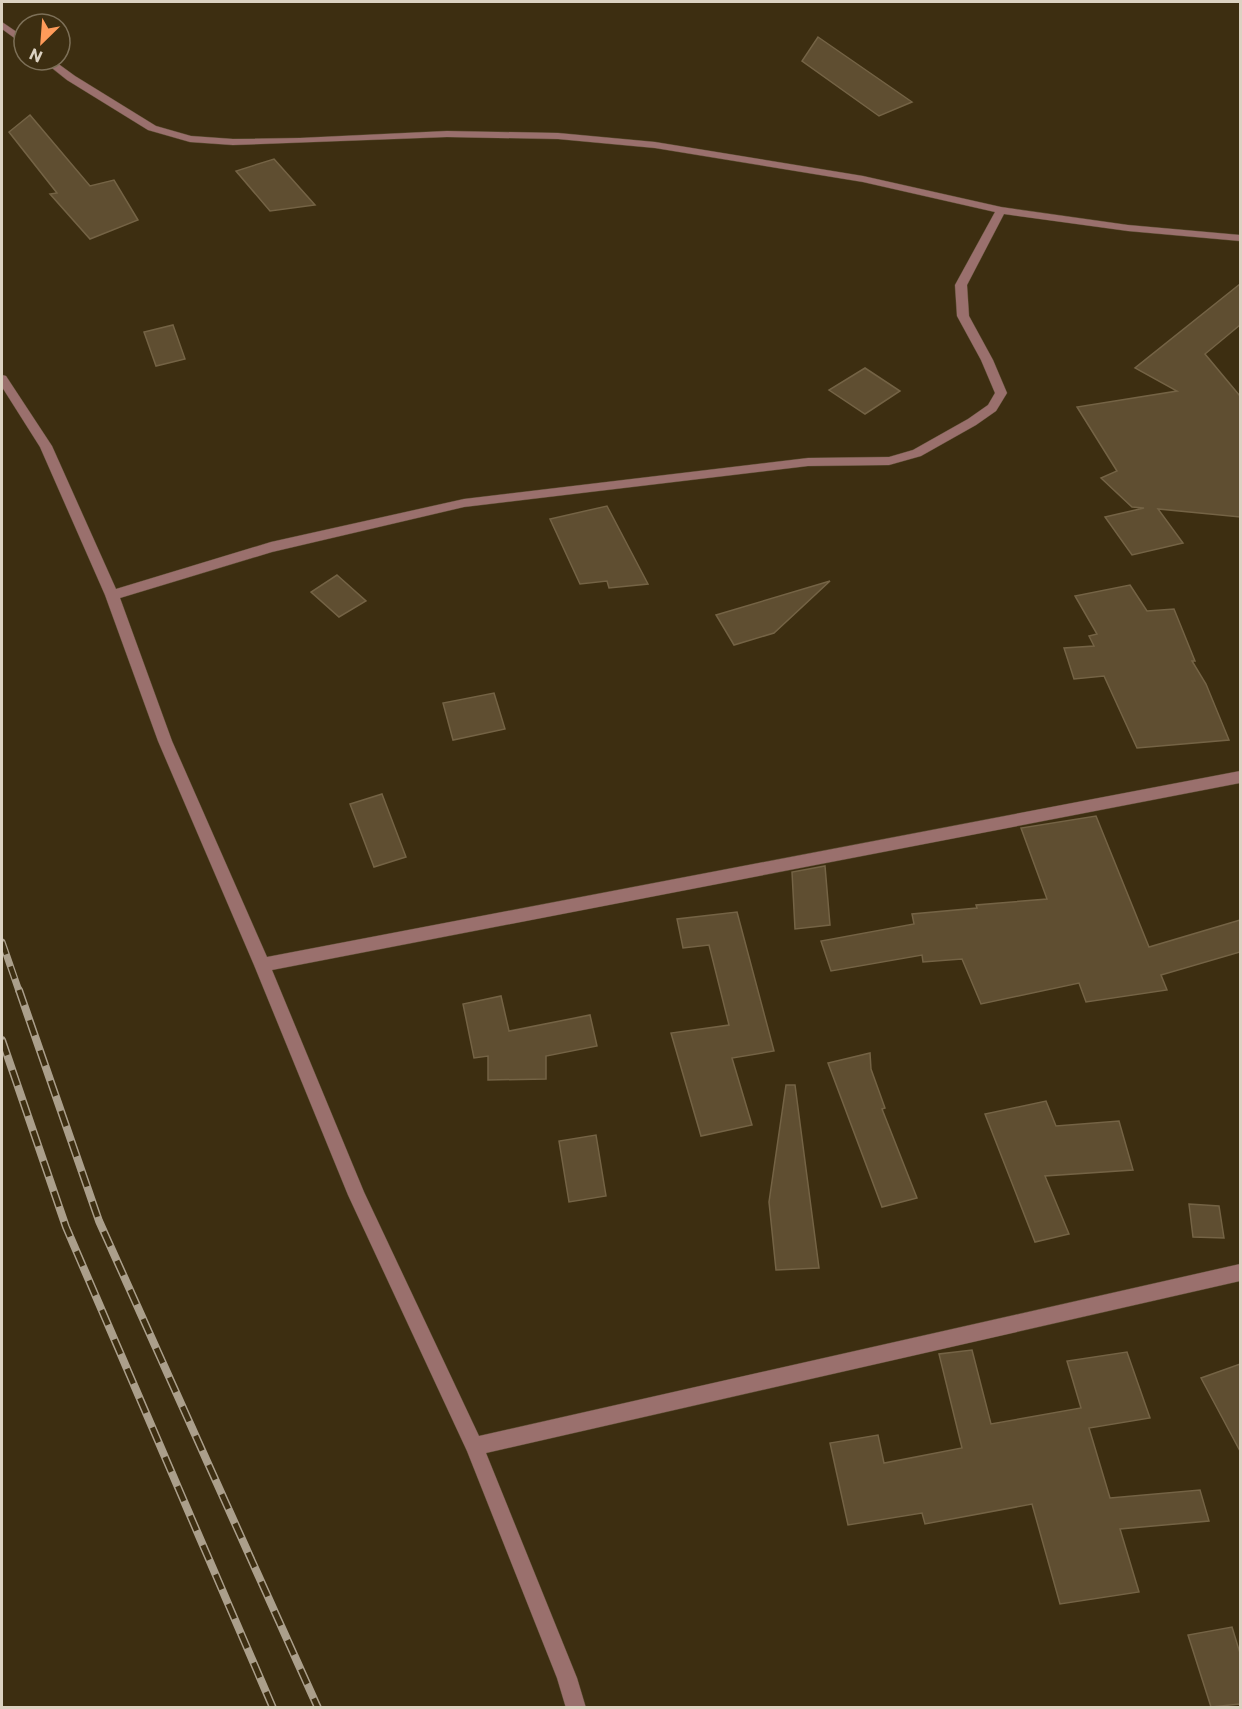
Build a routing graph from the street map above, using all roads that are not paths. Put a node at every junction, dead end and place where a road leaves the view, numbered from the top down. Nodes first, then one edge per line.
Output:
1 (63, 72) edge
2 (1001, 210) junction
3 (1240, 238) edge
4 (2, 379) edge
5 (112, 595) junction
6 (1240, 777) edge
7 (262, 965) junction
8 (1240, 1272) edge
9 (474, 1446) junction
10 (576, 1707) edge

1 - 2 street
2 - 3 street
2 - 5 street
4 - 5 street
5 - 7 street
6 - 7 street
7 - 9 street
8 - 9 street
9 - 10 street

